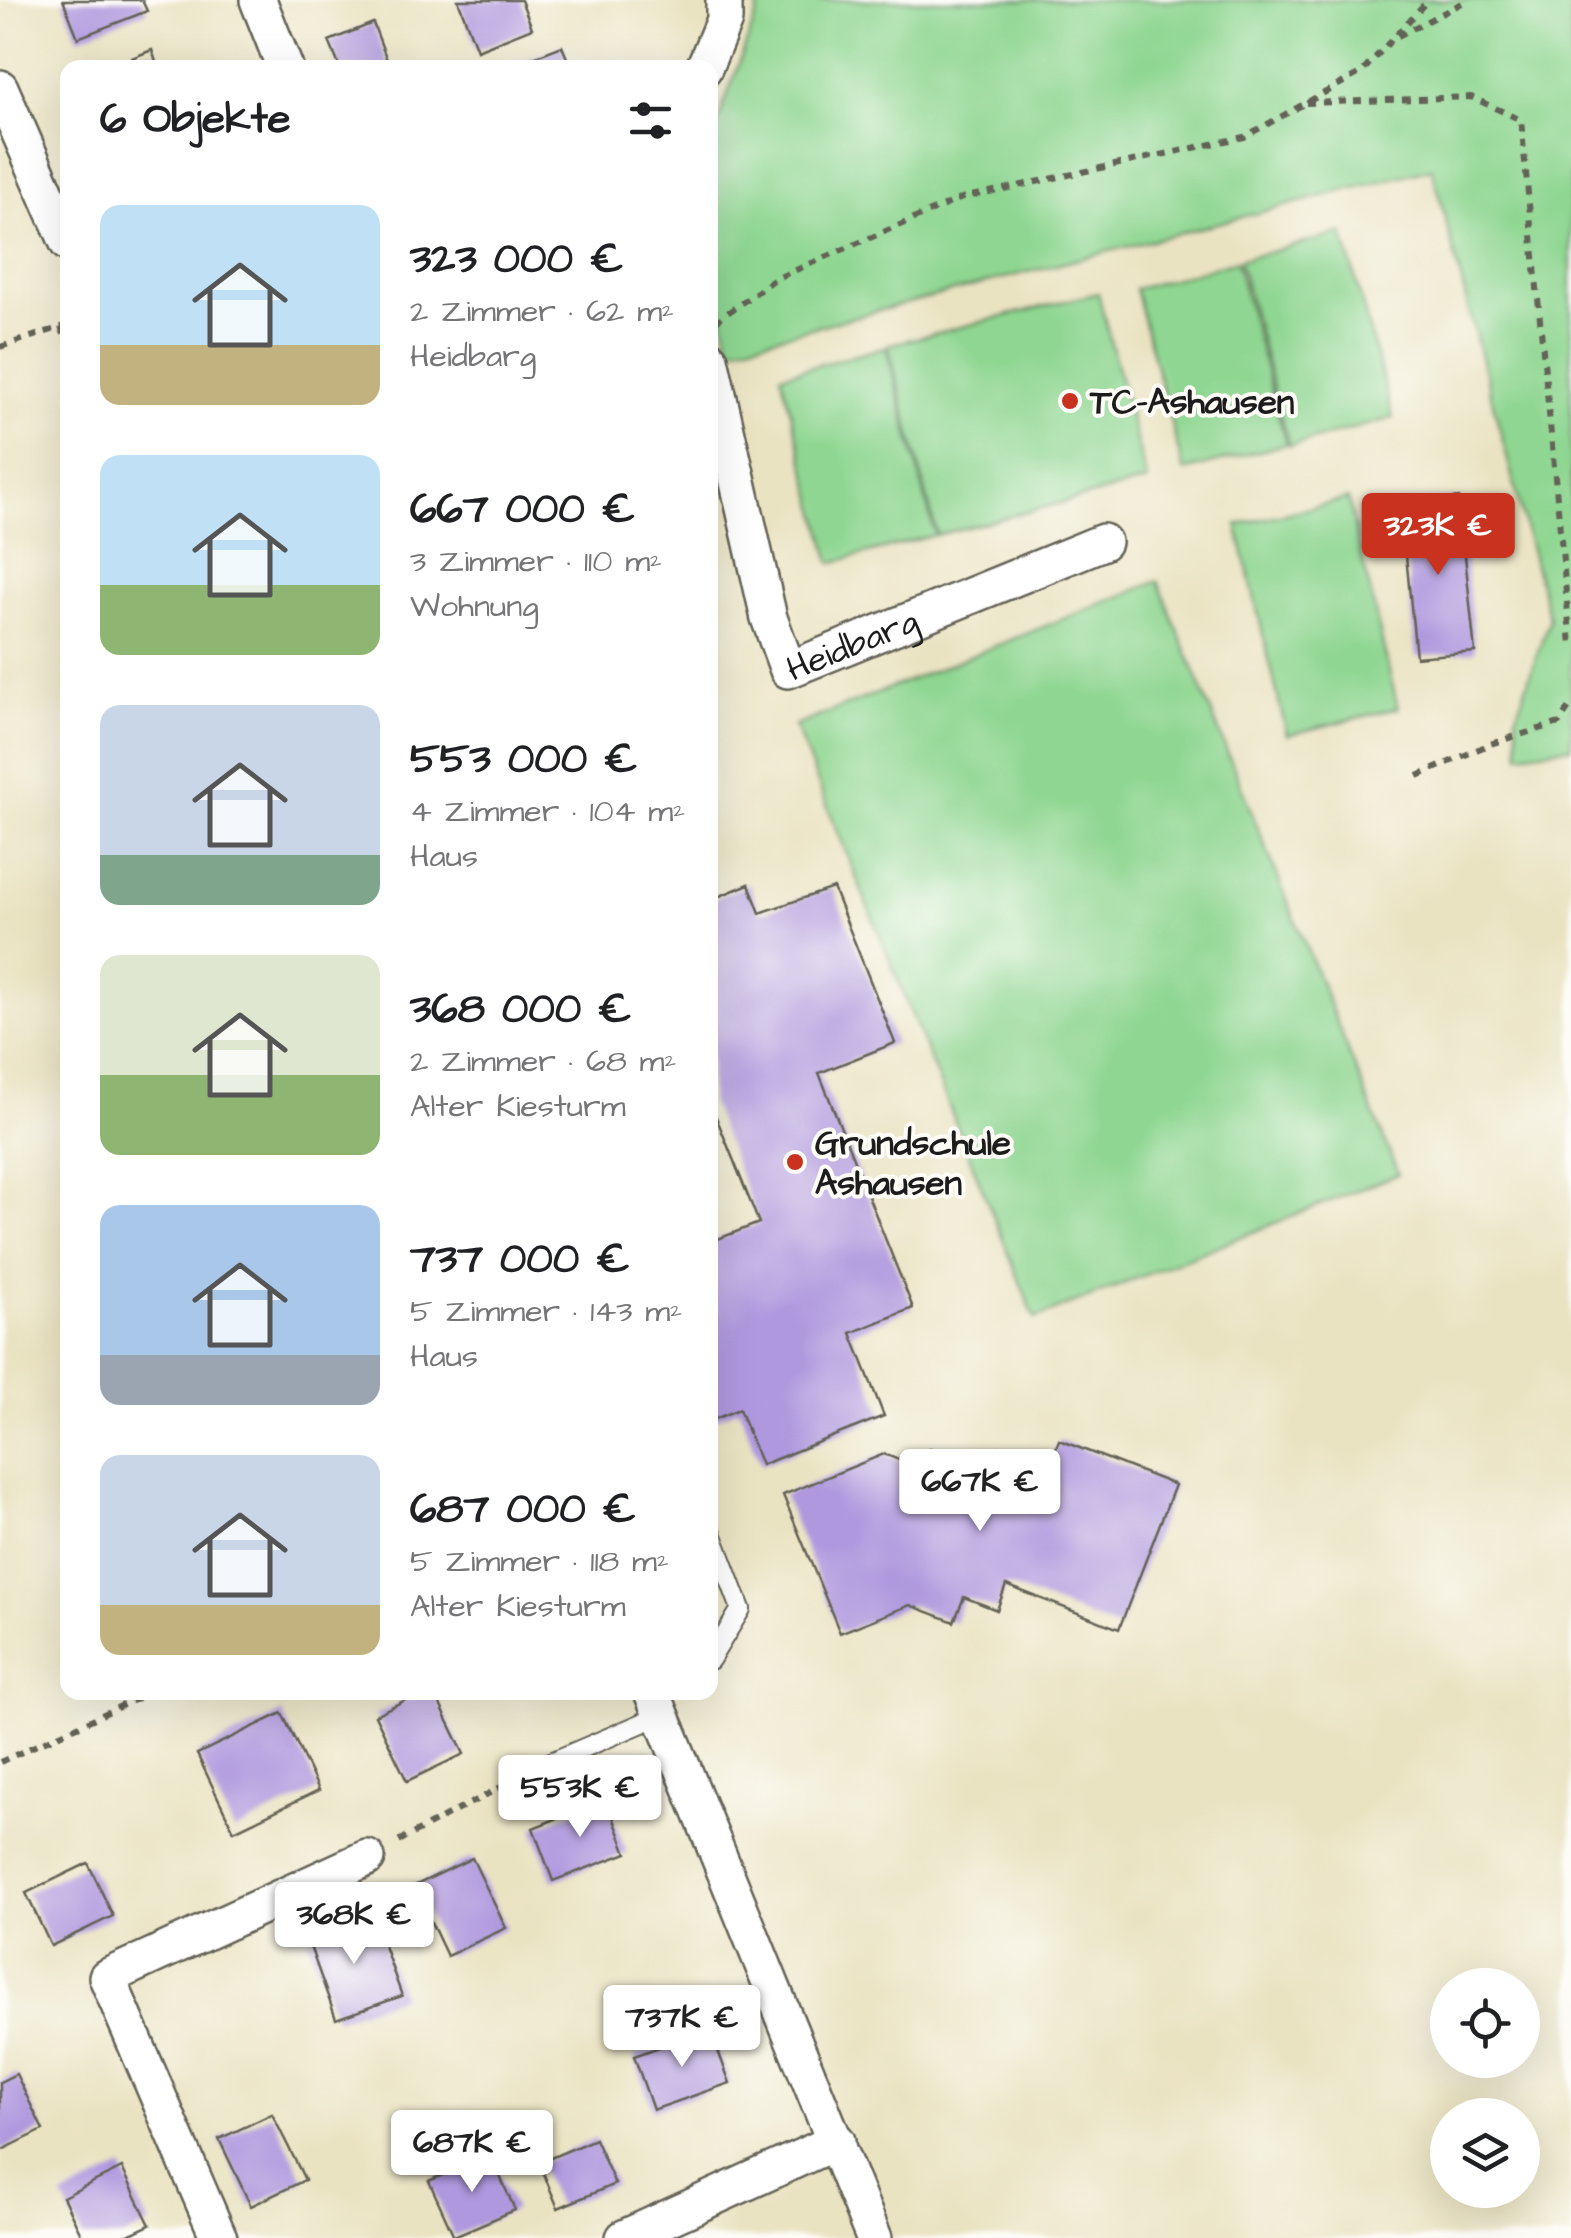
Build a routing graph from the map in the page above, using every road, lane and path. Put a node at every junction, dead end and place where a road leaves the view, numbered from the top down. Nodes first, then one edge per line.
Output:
1 (258, 0) edge
2 (724, 0) edge
3 (1428, 0) edge
4 (1468, 0) edge
5 (1393, 38) junction
6 (282, 60) edge
7 (707, 60) edge
8 (0, 88) edge
9 (1305, 104) junction
10 (60, 225) edge
11 (718, 320) edge
12 (60, 327) edge
13 (0, 347) edge
14 (718, 393) edge
15 (1103, 542) dead end
16 (1571, 645) edge
17 (1571, 705) edge
18 (1418, 776) dead end
19 (718, 1548) edge
20 (718, 1647) edge
21 (134, 1700) edge
22 (657, 1704) edge
23 (0, 1762) edge
24 (530, 1772) joint
25 (367, 1858) joint
26 (837, 2141) junction
27 (219, 2238) edge
28 (624, 2238) edge
29 (874, 2238) edge

1 - 6 street
2 - 7 street
3 - 5 path
4 - 5 path
5 - 9 path
8 - 10 street
9 - 11 path
9 - 16 path
12 - 13 path
14 - 15 street, Heidbarg
17 - 18 path
19 - 20 lane
21 - 23 path
22 - 24 lane
22 - 26 street
24 - 25 path
25 - 27 street
26 - 28 street
26 - 29 street

